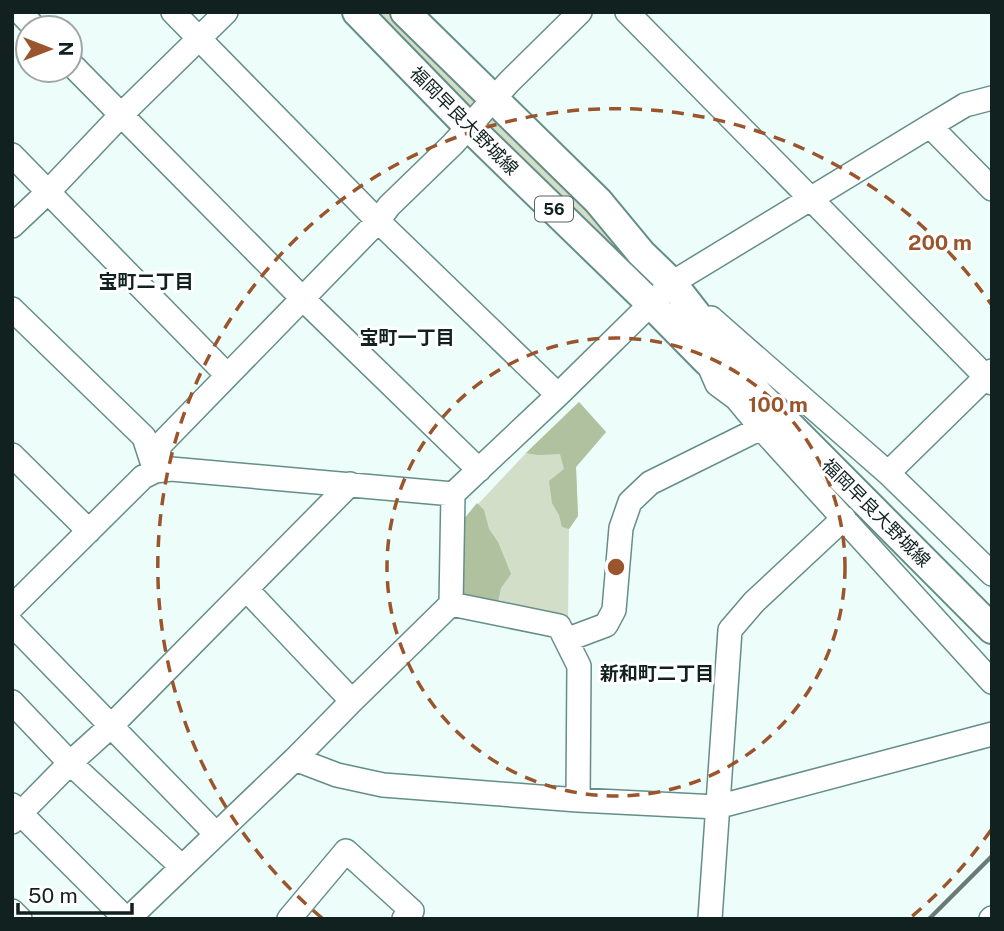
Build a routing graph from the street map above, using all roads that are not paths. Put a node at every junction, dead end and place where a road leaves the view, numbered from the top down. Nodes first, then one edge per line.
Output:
1 (173, 12) edge
2 (226, 12) edge
3 (357, 12) edge
4 (405, 12) edge
5 (580, 12) edge
6 (627, 12) edge
7 (199, 39) junction
8 (84, 77) edge
9 (992, 98) edge
10 (493, 99) junction
11 (121, 115) junction
12 (468, 126) junction
13 (930, 126) junction
14 (12, 155) edge
15 (992, 190) edge
16 (48, 192) junction
17 (810, 199) junction
18 (379, 221) junction
19 (12, 226) edge
20 (672, 283) junction
21 (303, 299) junction
22 (650, 303) junction
23 (12, 309) edge
24 (707, 361) junction
25 (227, 375) junction
26 (990, 377) edge
27 (558, 395) junction
28 (760, 396) junction
29 (761, 428) junction
30 (12, 455) edge
31 (479, 470) junction
32 (155, 471) junction
33 (888, 473) junction
34 (350, 484) junction
35 (453, 494) junction
36 (844, 518) junction
37 (89, 531) junction
38 (992, 575) edge
39 (247, 590) junction
40 (451, 604) junction
41 (12, 607) edge
42 (12, 624) edge
43 (992, 629) edge
44 (566, 640) junction
45 (992, 682) edge
46 (352, 701) junction
47 (12, 702) edge
48 (112, 725) junction
49 (992, 734) edge
50 (295, 759) junction
51 (70, 763) junction
52 (578, 800) junction
53 (717, 807) junction
54 (15, 813) edge
55 (216, 834) junction
56 (182, 867) junction
57 (12, 911) edge
58 (412, 916) edge
59 (291, 918) edge
60 (20, 919) edge
61 (127, 919) edge
62 (710, 919) edge

1 - 7 street
2 - 7 street
3 - 12 main road, 福岡早良大野城線 / 56
4 - 10 main road, 福岡早良大野城線 / 56
5 - 10 street
6 - 17 street
7 - 11 street
7 - 18 street
8 - 11 street
9 - 13 street
10 - 12 street
10 - 20 main road, 福岡早良大野城線 / 56
11 - 16 street
11 - 21 street
12 - 18 street
12 - 22 main road, 福岡早良大野城線 / 56
13 - 15 street
13 - 17 street
14 - 16 street
16 - 19 street
16 - 25 street
17 - 20 street
17 - 26 street
18 - 21 street
18 - 27 street
20 - 22 street
20 - 28 main road, 福岡早良大野城線 / 56
20 - 33 street
21 - 25 street
21 - 31 street
22 - 24 main road, 福岡早良大野城線 / 56
22 - 27 street
23 - 32 street
24 - 28 main road, 福岡早良大野城線 / 56
24 - 29 street
25 - 32 street
26 - 33 street
27 - 31 street
28 - 43 main road, 福岡早良大野城線 / 56
29 - 36 street
29 - 44 street
30 - 37 street
31 - 35 street
32 - 34 street
32 - 37 street
33 - 38 street
34 - 35 street
34 - 39 street
35 - 40 street
36 - 45 street
36 - 53 street
37 - 41 street
39 - 46 street
39 - 48 street
40 - 44 street
40 - 46 street
42 - 48 street
44 - 52 street
46 - 50 street
47 - 51 street
48 - 51 street
48 - 55 street
49 - 53 street
50 - 52 street
50 - 55 street
51 - 54 street
51 - 56 street
52 - 53 street
53 - 62 street
54 - 61 street
55 - 56 street
56 - 61 street
57 - 60 street
58 - 59 street

